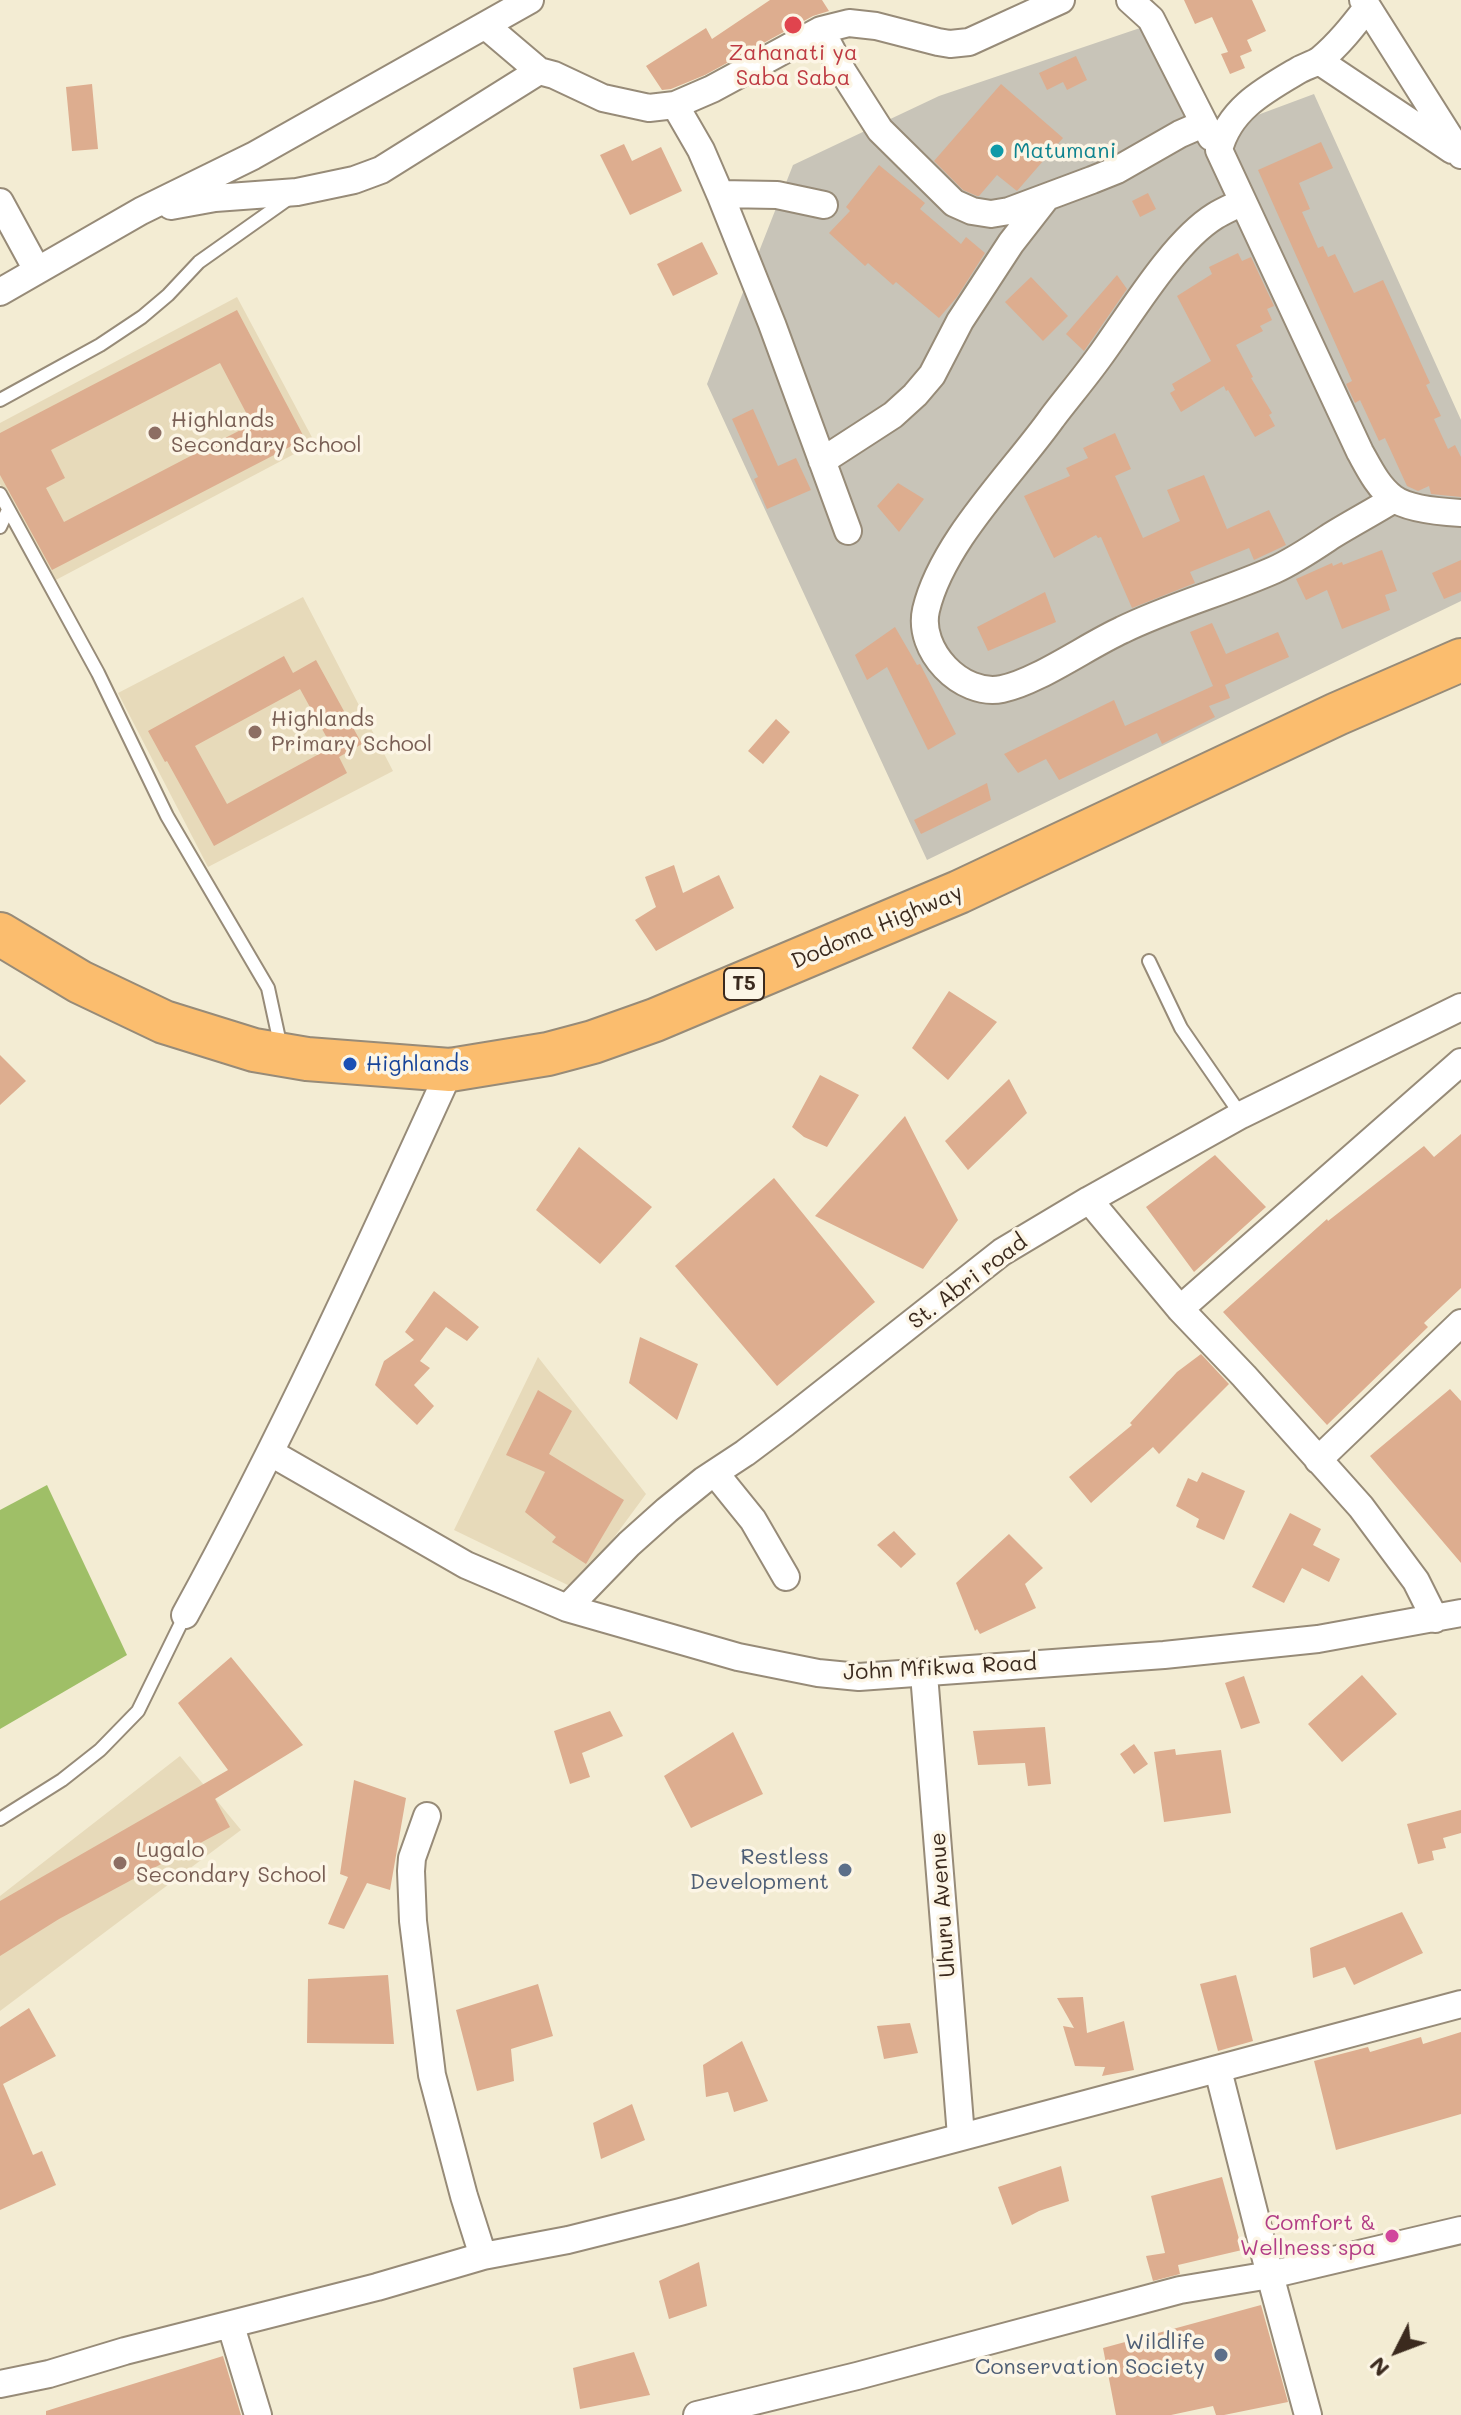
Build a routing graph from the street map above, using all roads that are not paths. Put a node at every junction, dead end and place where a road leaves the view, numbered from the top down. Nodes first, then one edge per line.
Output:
1 (530, 0) edge
2 (1061, 0) edge
3 (1130, 0) edge
4 (1365, 4) edge
5 (486, 26) junction
6 (821, 30) junction
7 (1319, 61) junction
8 (539, 71) junction
9 (675, 105) junction
10 (1203, 124) junction
11 (1219, 150) junction
12 (1461, 155) edge
13 (297, 192) junction
14 (720, 194) junction
15 (1048, 196) junction
16 (0, 202) edge
17 (1242, 202) junction
18 (824, 205) dead end
19 (141, 211) junction
20 (37, 270) junction
21 (0, 292) edge
22 (0, 400) edge
23 (822, 461) junction
24 (0, 494) edge
25 (1394, 499) junction
26 (1461, 513) edge
27 (3, 519) edge
28 (848, 531) dead end
29 (1461, 660) edge
30 (0, 934) edge
31 (1149, 961) dead end
32 (1461, 1007) edge
33 (283, 1055) junction
34 (1461, 1062) edge
35 (450, 1070) junction
36 (1241, 1115) junction
37 (1089, 1200) junction
38 (1180, 1309) junction
39 (1461, 1323) edge
40 (271, 1453) junction
41 (1318, 1460) junction
42 (715, 1473) junction
43 (786, 1577) dead end
44 (567, 1608) junction
45 (1461, 1613) edge
46 (185, 1615) joint
47 (1435, 1619) junction
48 (924, 1674) junction
49 (427, 1816) dead end
50 (0, 1819) edge
51 (1461, 2004) edge
52 (1218, 2070) junction
53 (961, 2136) junction
54 (1461, 2230) edge
55 (483, 2256) junction
56 (1270, 2275) junction
57 (231, 2326) junction
58 (0, 2384) edge
59 (258, 2415) edge
60 (697, 2415) edge
61 (1308, 2415) edge

1 - 5 street
2 - 6 street
3 - 10 street
4 - 7 street
4 - 12 street
5 - 8 street
5 - 19 street
6 - 9 street
6 - 15 street
7 - 11 street
7 - 12 street
8 - 9 street
8 - 13 street
9 - 14 street
10 - 11 street
10 - 15 street
11 - 17 street
13 - 19 street
13 - 22 lane
14 - 18 street
14 - 23 street
15 - 23 street
16 - 20 street
17 - 25 street
17 - 25 street
19 - 20 street
20 - 21 street
23 - 28 street
24 - 27 lane
25 - 26 street
27 - 33 lane
29 - 35 highway, Dodoma Highway / T5
30 - 33 highway, Dodoma Highway / T5
31 - 36 lane
32 - 36 street, St. Abri road
33 - 35 highway, Dodoma Highway / T5
34 - 38 street
35 - 40 street
36 - 37 street, St. Abri road
37 - 38 street
37 - 42 street, St. Abri road
38 - 41 street
39 - 41 street
40 - 44 street, John Mfikwa Road
40 - 46 street
41 - 47 street
42 - 43 street
42 - 44 street, St. Abri road
44 - 48 street, John Mfikwa Road
45 - 47 street, John Mfikwa Road
46 - 50 lane
47 - 48 street, John Mfikwa Road
48 - 53 street, Uhuru Avenue
49 - 55 street
51 - 52 street
52 - 53 street
52 - 56 street
53 - 55 street
54 - 56 street
55 - 57 street
56 - 60 street
56 - 61 street
57 - 58 street
57 - 59 street

